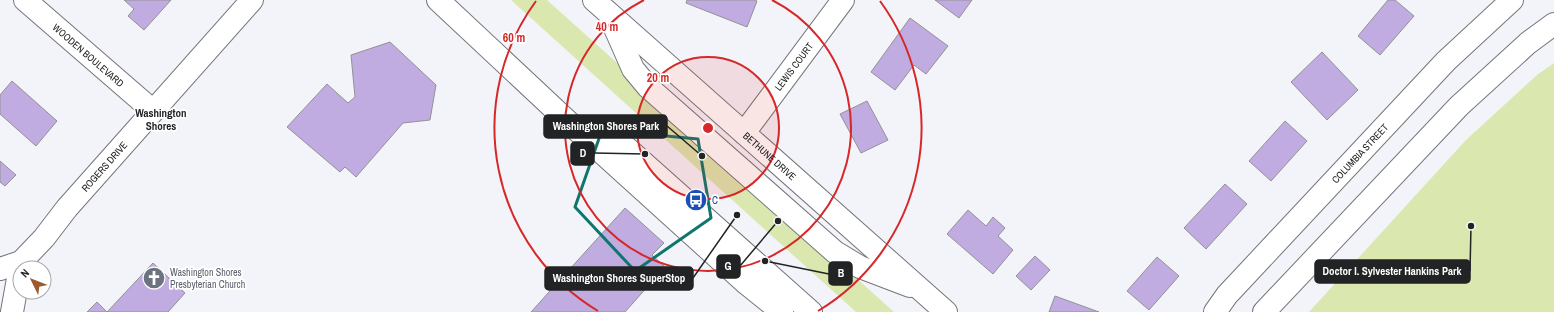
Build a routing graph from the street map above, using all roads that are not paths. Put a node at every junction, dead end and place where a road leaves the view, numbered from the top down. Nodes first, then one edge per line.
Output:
1 (25, 0) edge
2 (252, 0) edge
3 (438, 0) edge
4 (843, 0) edge
5 (1512, 0) edge
6 (601, 6) edge
7 (1554, 24) edge
8 (152, 110) junction
9 (578, 131) junction
10 (744, 133) junction
11 (23, 260) edge
12 (12, 265) edge
13 (0, 269) edge
14 (747, 284) junction
15 (922, 290) junction
16 (14, 300) edge
17 (12, 312) edge
18 (767, 312) edge
19 (782, 312) edge
20 (811, 312) edge
21 (946, 312) edge
22 (1215, 312) edge
23 (1264, 312) edge

1 - 8 street, WOODEN BOULEVARD
2 - 8 street, ROGERS DRIVE
3 - 9 street
4 - 10 street, LEWIS COURT
5 - 22 street, COLUMBIA STREET
6 - 10 street, BETHUNE DRIVE
6 - 15 street
7 - 23 street
8 - 11 street, ROGERS DRIVE
9 - 14 street
9 - 20 street
10 - 15 street, BETHUNE DRIVE
12 - 13 street
14 - 18 street
14 - 19 street
15 - 21 street, BETHUNE DRIVE
16 - 17 street

